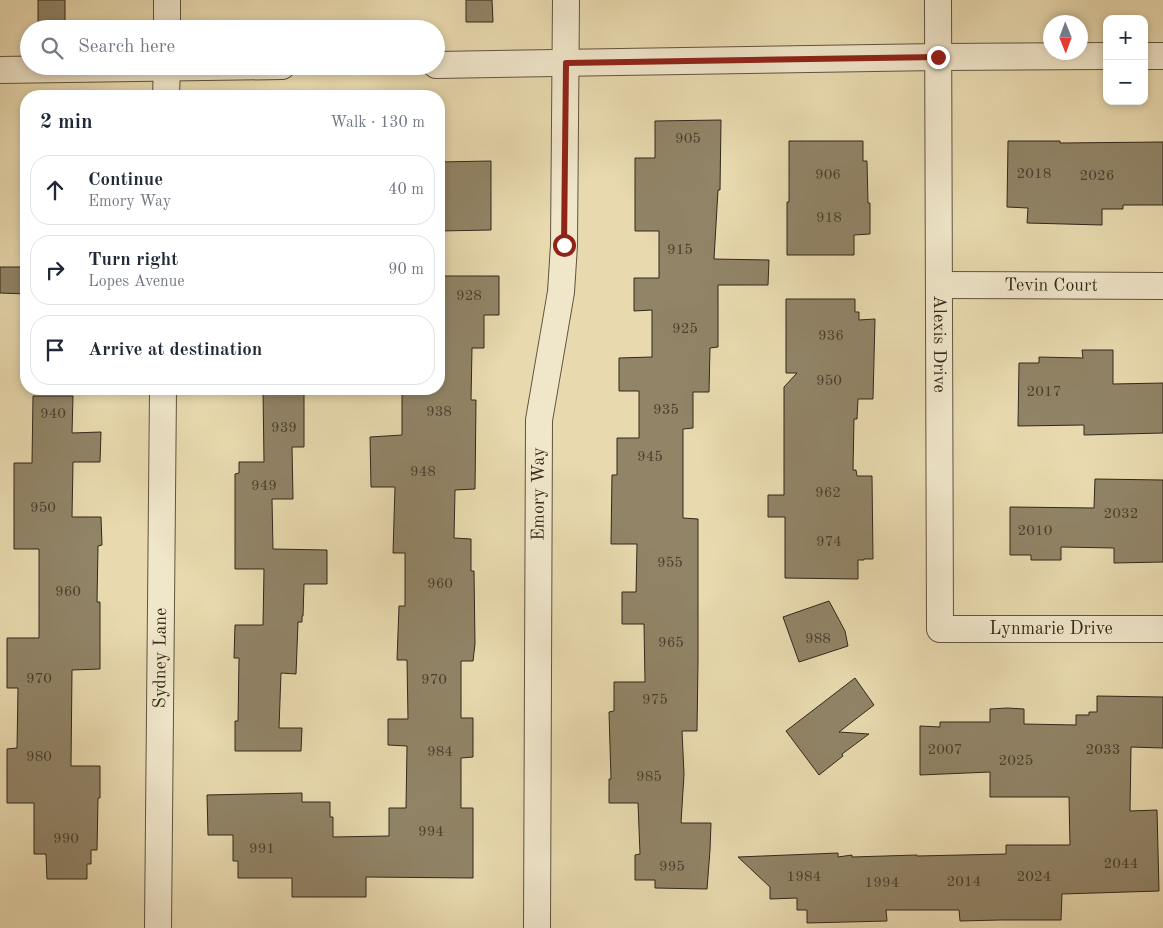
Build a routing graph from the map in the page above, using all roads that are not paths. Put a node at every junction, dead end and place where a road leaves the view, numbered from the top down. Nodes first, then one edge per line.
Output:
1 (167, 0) edge
2 (566, 0) edge
3 (938, 0) edge
4 (167, 20) edge
5 (1103, 56) edge
6 (1148, 56) edge
7 (1163, 56) edge
8 (938, 57) junction
9 (566, 63) junction
10 (445, 65) edge
11 (0, 70) edge
12 (20, 70) edge
13 (166, 75) edge
14 (166, 90) edge
15 (939, 285) junction
16 (1163, 286) edge
17 (163, 395) edge
18 (940, 629) joint
19 (1163, 629) edge
20 (158, 928) edge
21 (537, 928) edge

1 - 4 street
2 - 9 street, Emory Way
3 - 8 street, Alexis Drive
5 - 8 street
6 - 7 street
8 - 9 street
8 - 15 street, Alexis Drive
9 - 10 street
9 - 21 street, Emory Way
11 - 12 street
13 - 14 street
15 - 16 street, Tevin Court
15 - 18 street, Alexis Drive
17 - 20 street, Sydney Lane
18 - 19 street, Lynmarie Drive

